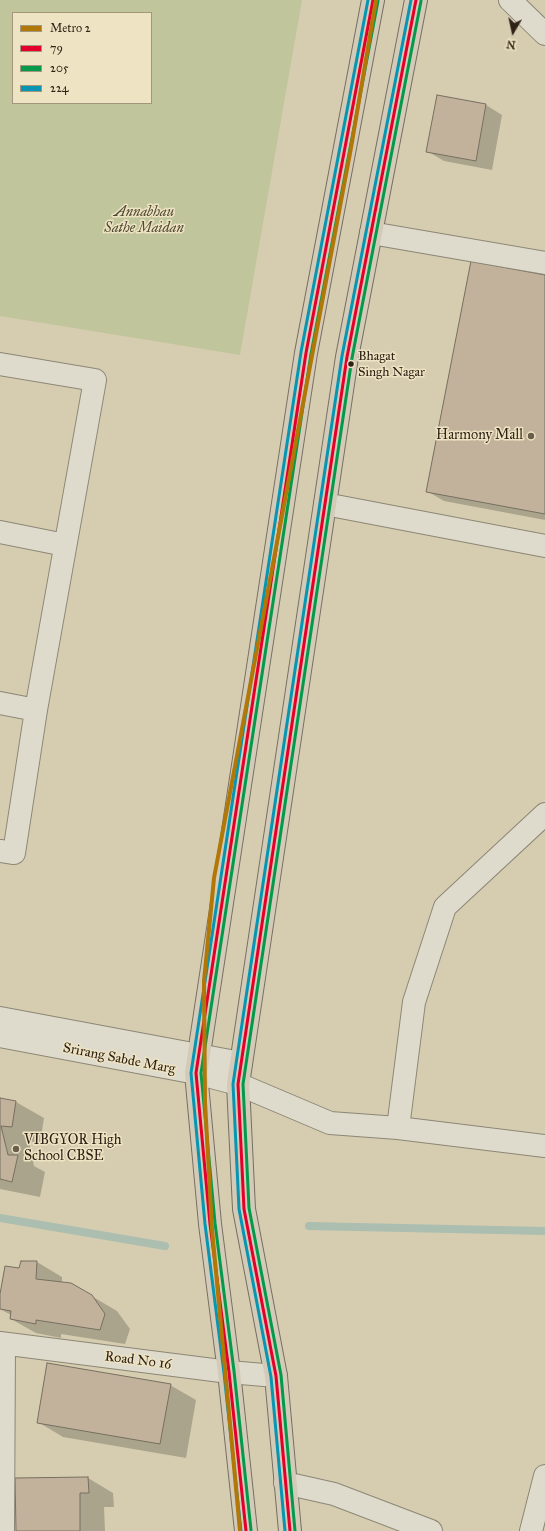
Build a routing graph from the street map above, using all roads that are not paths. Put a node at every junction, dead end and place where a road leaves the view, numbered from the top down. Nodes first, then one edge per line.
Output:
1 (373, 0) edge
2 (416, 0) edge
3 (510, 0) edge
4 (545, 34) edge
5 (371, 233) junction
6 (545, 263) edge
7 (0, 364) edge
8 (324, 504) junction
9 (0, 532) edge
10 (66, 545) junction
11 (545, 546) edge
12 (0, 703) edge
13 (36, 710) junction
14 (545, 814) edge
15 (0, 851) edge
16 (0, 1018) edge
17 (45, 1035) junction
18 (0, 1036) edge
19 (198, 1064) junction
20 (240, 1074) junction
21 (398, 1128) junction
22 (545, 1146) edge
23 (2, 1344) edge
24 (229, 1372) junction
25 (276, 1376) junction
26 (545, 1476) edge
27 (285, 1483) junction
28 (4, 1531) edge
29 (246, 1531) edge
30 (290, 1531) edge
31 (431, 1531) edge
32 (531, 1531) edge

1 - 19 main road
2 - 5 main road
3 - 4 street
5 - 6 street
5 - 8 main road
7 - 10 street
8 - 11 street
8 - 20 main road
9 - 10 street
10 - 13 street
12 - 13 street
13 - 15 street
14 - 21 street
16 - 17 street
17 - 18 street, Srirang Sabde Marg
17 - 19 street
19 - 20 street
19 - 24 main road
20 - 21 street
20 - 25 main road
21 - 22 street
23 - 24 street, Road No 16
23 - 28 street
24 - 25 street, Road No 16
24 - 29 main road
25 - 27 main road
26 - 32 street
27 - 30 main road
27 - 31 street

